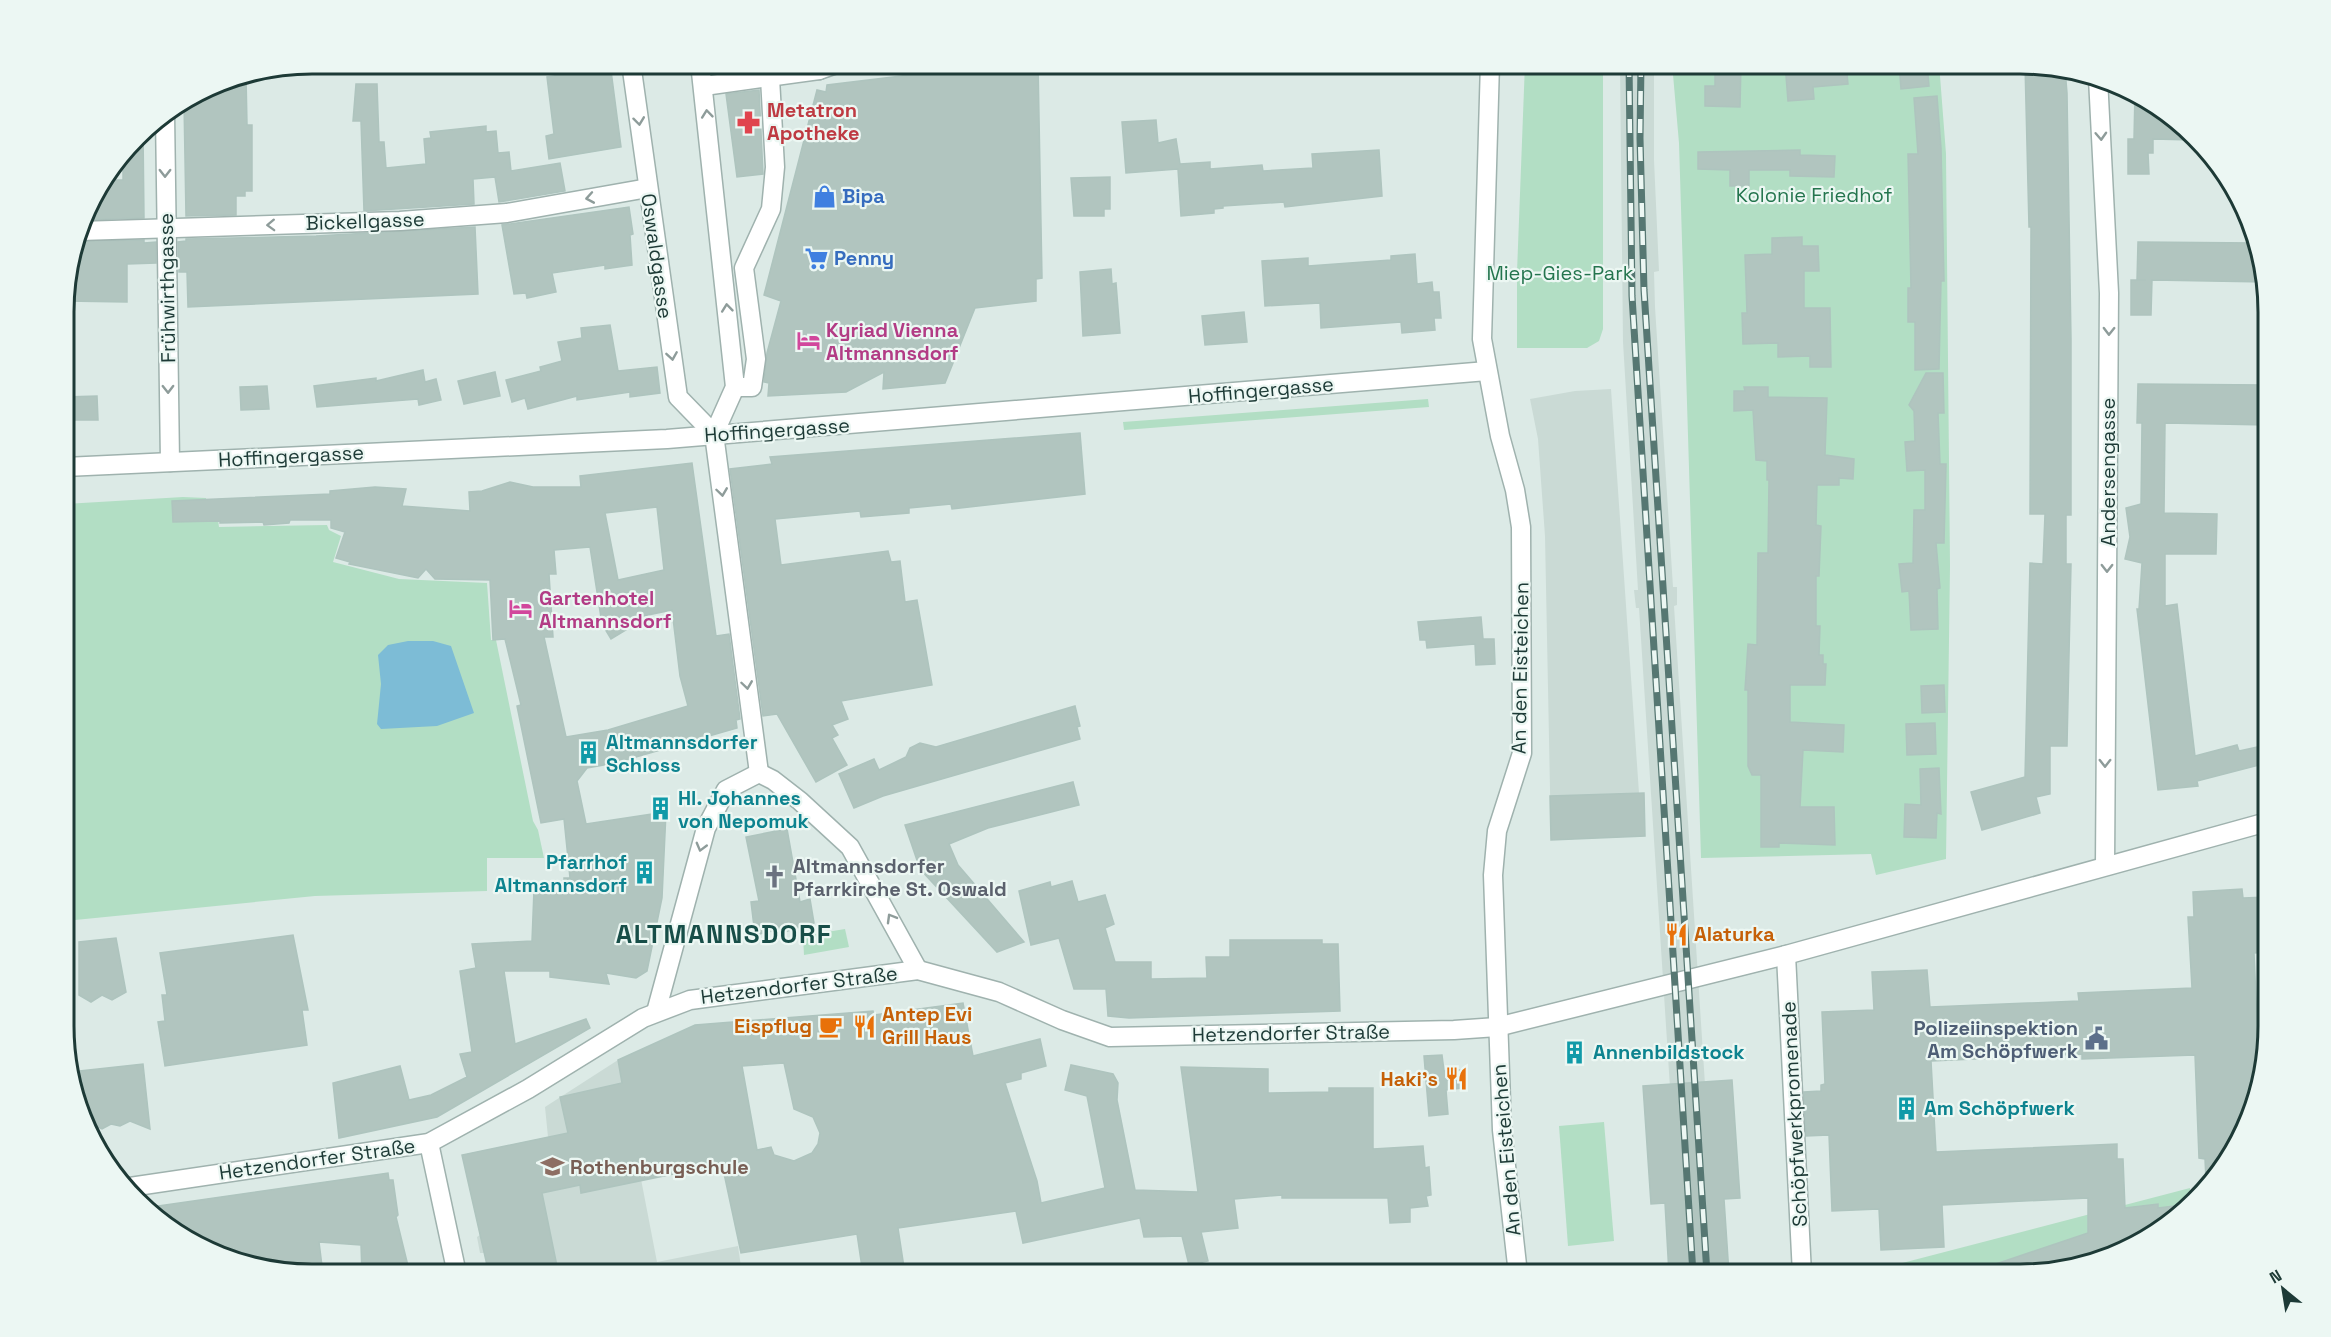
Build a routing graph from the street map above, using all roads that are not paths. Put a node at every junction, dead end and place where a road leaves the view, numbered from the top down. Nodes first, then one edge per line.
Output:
1 (632, 74) edge
2 (702, 74) edge
3 (787, 74) edge
4 (1490, 74) edge
5 (770, 78) junction
6 (704, 86) junction
7 (2098, 87) edge
8 (165, 125) edge
9 (648, 188) junction
10 (165, 229) junction
11 (88, 231) edge
12 (1487, 371) junction
13 (735, 387) junction
14 (714, 434) junction
15 (170, 462) junction
16 (74, 467) edge
17 (759, 772) junction
18 (2258, 824) edge
19 (2105, 866) junction
20 (1786, 955) junction
21 (918, 970) junction
22 (656, 1012) junction
23 (1497, 1027) junction
24 (429, 1143) junction
25 (136, 1186) edge
26 (455, 1264) edge
27 (1517, 1264) edge
28 (1801, 1264) edge

1 -> 9 street, Oswaldgasse
2 - 6 street
3 - 5 street
4 - 12 street, An den Eisteichen
5 - 6 street
5 - 13 street
13 -> 6 street
7 -> 19 street, Andersengasse
8 -> 10 street, Frühwirthgasse
9 -> 10 street, Bickellgasse
9 -> 14 street, Oswaldgasse
10 - 11 street, Bickellgasse
10 -> 15 street, Frühwirthgasse
12 - 14 street, Hoffingergasse
12 - 23 street, An den Eisteichen
13 - 14 street
14 - 15 street, Hoffingergasse
14 -> 17 street
15 - 16 street, Hoffingergasse
21 -> 17 street
17 -> 22 street
18 - 19 street
19 - 20 street
20 - 23 street
20 - 28 street, Schöpfwerkpromenade
21 - 22 street, Hetzendorfer Straße
21 - 23 street, Hetzendorfer Straße
22 - 24 street, Hetzendorfer Straße
23 - 27 street, An den Eisteichen
24 - 25 street, Hetzendorfer Straße
24 - 26 street

